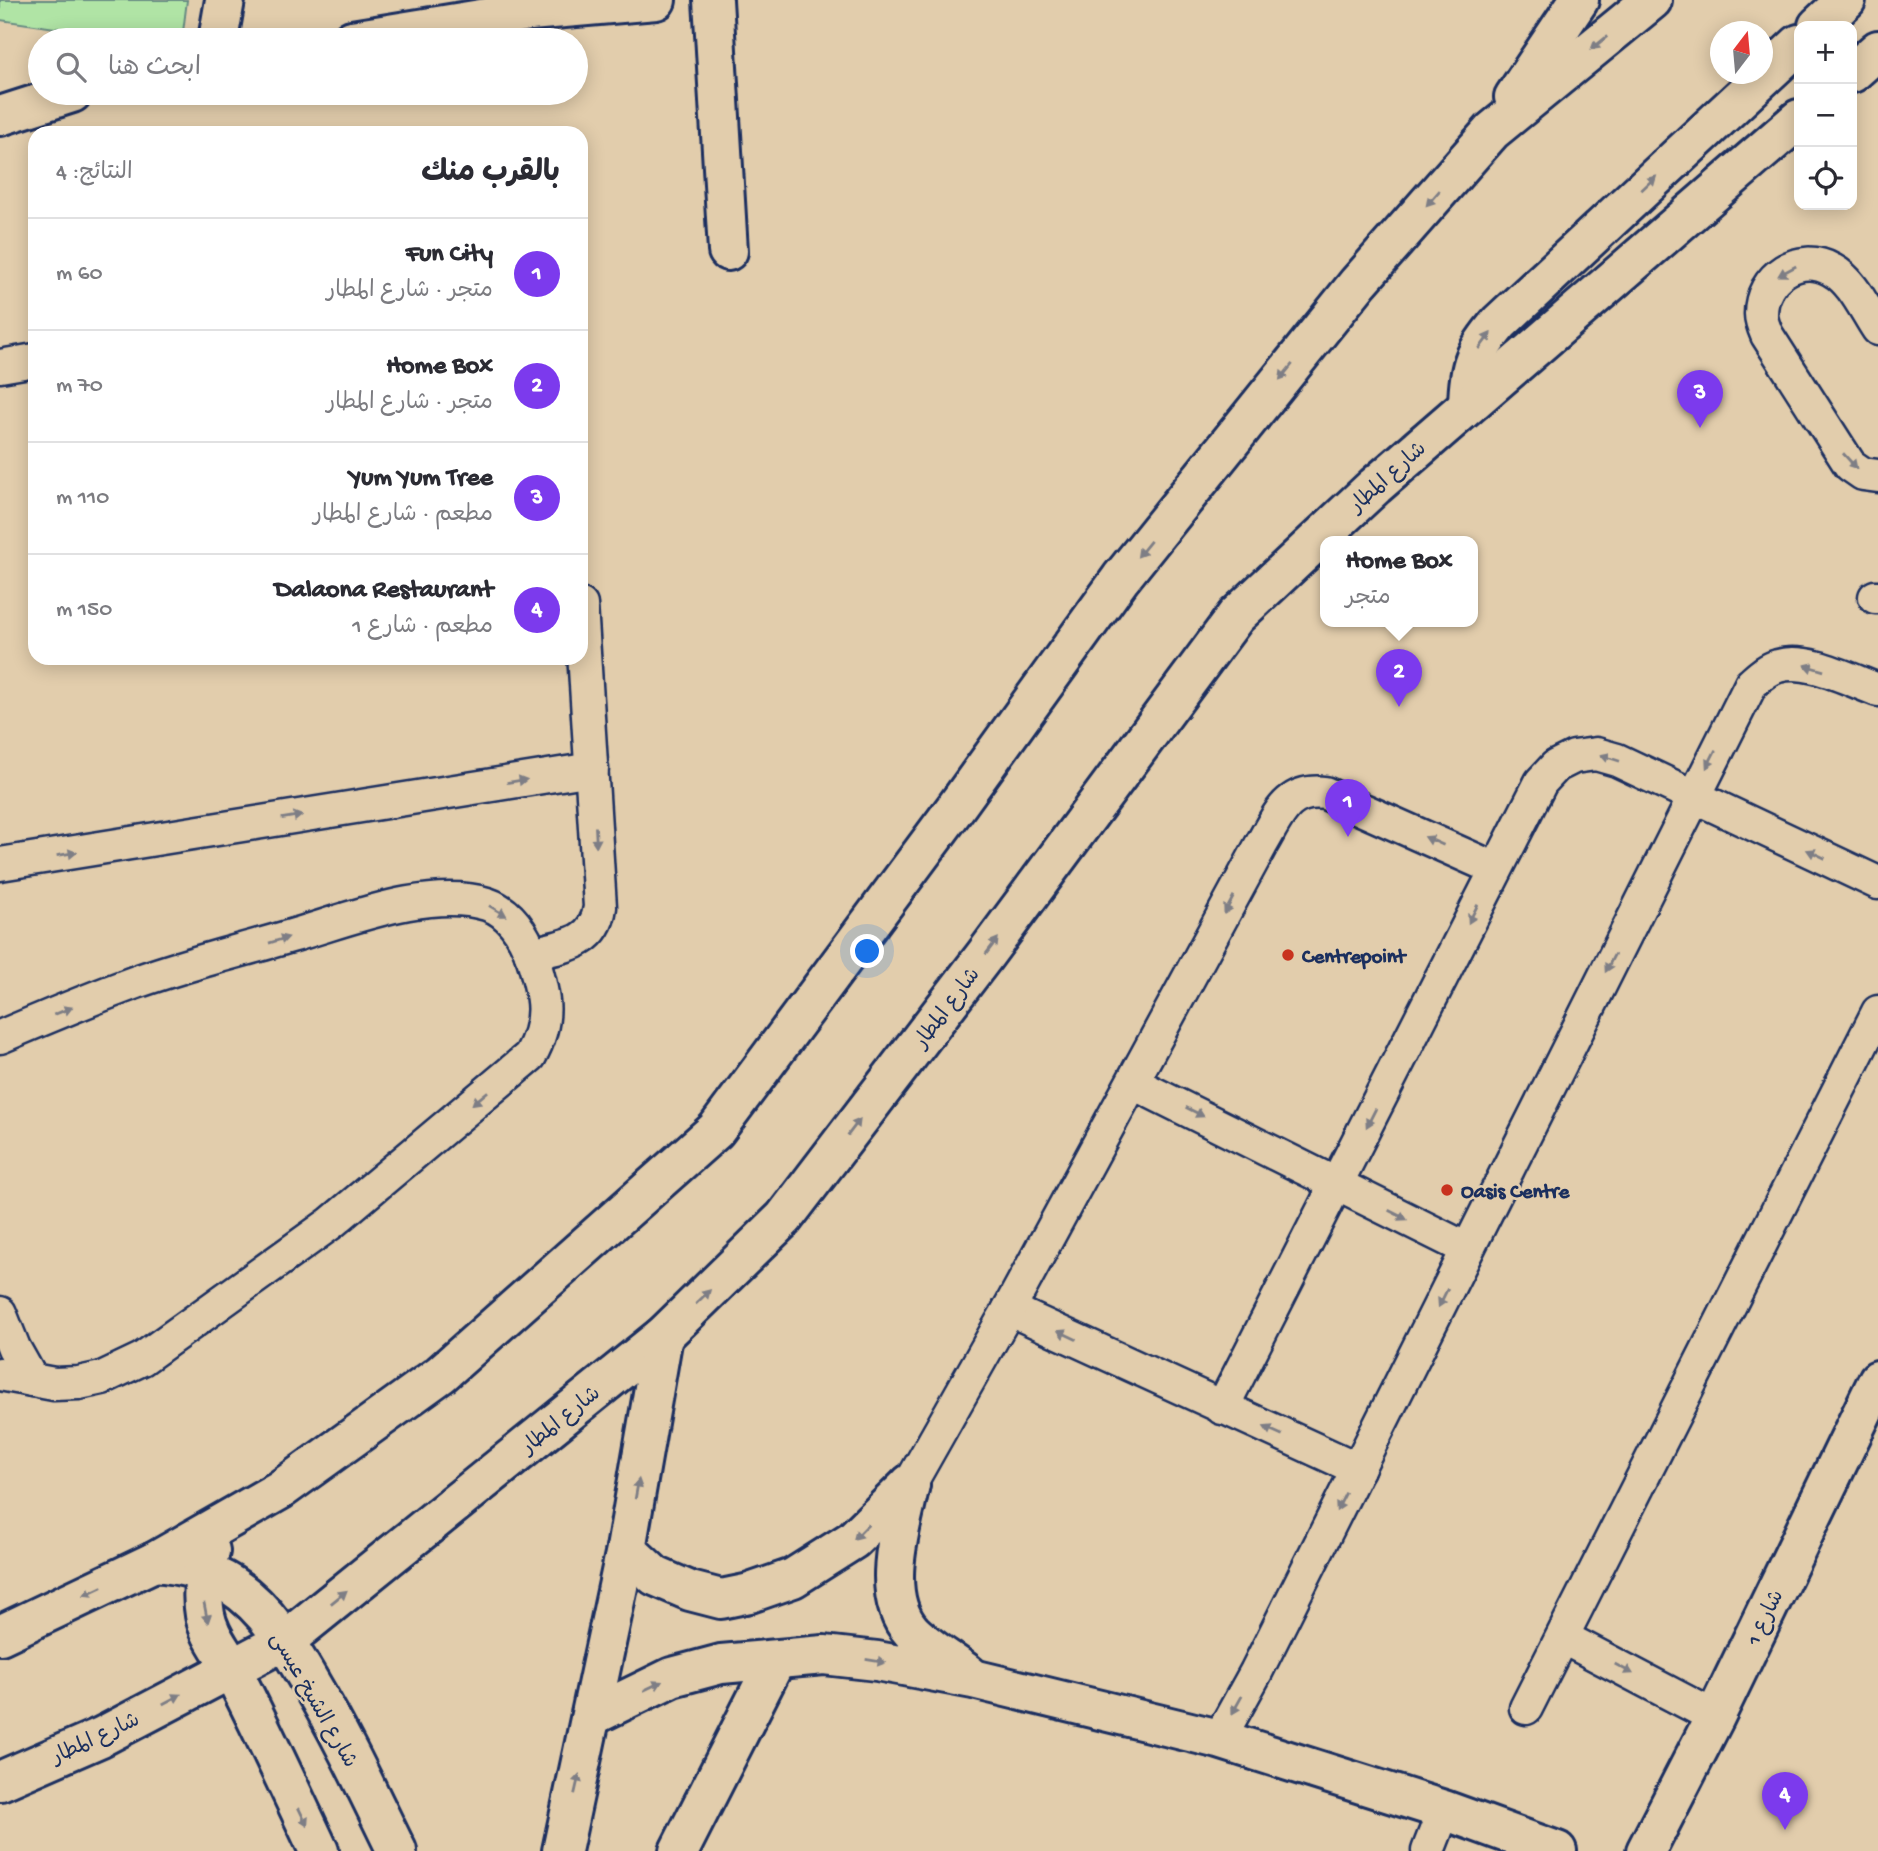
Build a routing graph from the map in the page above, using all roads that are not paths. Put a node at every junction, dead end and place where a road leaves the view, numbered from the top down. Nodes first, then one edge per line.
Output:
1 (225, 0) edge
2 (656, 0) edge
3 (713, 0) edge
4 (1578, 0) edge
5 (1652, 0) edge
6 (1846, 0) edge
7 (530, 5) edge
8 (1823, 21) edge
9 (220, 28) edge
10 (413, 28) edge
11 (1794, 49) edge
12 (1878, 50) edge
13 (1857, 69) edge
14 (1878, 85) edge
15 (1857, 93) edge
16 (34, 105) edge
17 (0, 116) edge
18 (1794, 123) edge
19 (1492, 131) junction
20 (729, 251) dead end
21 (1878, 329) edge
22 (28, 361) edge
23 (0, 366) edge
24 (1468, 405) junction
25 (1878, 476) edge
26 (1322, 536) edge
27 (1320, 537) edge
28 (585, 665) edge
29 (1878, 690) edge
30 (592, 769) junction
31 (1693, 796) junction
32 (0, 864) edge
33 (1496, 869) junction
34 (1878, 883) edge
35 (531, 954) junction
36 (1878, 1012) edge
37 (0, 1037) edge
38 (1133, 1083) junction
39 (1338, 1185) junction
40 (1467, 1249) junction
41 (1009, 1309) junction
42 (0, 1313) edge
43 (663, 1336) junction
44 (0, 1374) edge
45 (32, 1380) junction
46 (1874, 1407) edge
47 (1222, 1408) junction
48 (1358, 1469) junction
49 (910, 1484) junction
50 (223, 1524) junction
51 (626, 1549) junction
52 (154, 1562) junction
53 (204, 1571) junction
54 (0, 1635) edge
55 (1563, 1638) junction
56 (286, 1640) junction
57 (776, 1660) junction
58 (232, 1668) junction
59 (973, 1678) junction
60 (1527, 1708) dead end
61 (592, 1716) junction
62 (1715, 1717) junction
63 (1219, 1739) junction
64 (0, 1781) edge
65 (1444, 1810) junction
66 (319, 1851) edge
67 (397, 1851) edge
68 (562, 1851) edge
69 (679, 1851) edge
70 (1428, 1851) edge
71 (1558, 1851) edge
72 (1646, 1851) edge

1 - 9 main road
2 - 7 main road
3 - 20 main road
4 - 19 main road
5 -> 19 main road
6 - 8 main road
7 - 10 main road
24 -> 11 main road
12 - 13 main road
14 - 15 main road
16 - 17 main road
18 - 24 main road, شارع المطار
19 -> 50 main road
21 -> 25 lane
22 - 23 lane
26 -> 24 main road, شارع المطار
43 -> 27 main road, شارع المطار
28 - 30 lane
29 -> 31 lane
32 -> 30 lane
30 -> 35 lane
31 -> 33 lane
34 -> 31 lane
31 -> 40 lane
33 -> 38 lane
33 -> 39 lane
37 -> 35 lane
35 -> 45 lane
36 - 55 lane
38 -> 39 lane
38 - 41 lane
39 -> 40 lane
39 - 47 lane
40 -> 48 lane
47 -> 41 lane
41 - 49 lane
42 - 45 lane
51 -> 43 main road
56 -> 43 main road, شارع المطار
44 - 45 lane
46 - 62 main road, شارع 1
48 -> 47 lane
48 -> 63 lane
49 -> 51 main road
49 - 59 main road
50 - 52 main road
50 - 53 main road
51 - 61 main road
52 - 53 main road, شارع الشيخ عيسى
52 -> 54 main road
53 - 56 main road, شارع الشيخ عيسى
53 -> 58 main road
55 - 60 lane
55 -> 62 lane
56 - 58 main road, شارع المطار
56 - 67 main road, شارع الشيخ عيسى
57 -> 59 main road
61 -> 57 main road
57 - 69 main road
64 -> 58 main road, شارع المطار
58 -> 66 main road
59 - 63 main road
68 -> 61 main road
62 - 72 main road, شارع 1
63 - 65 main road
65 - 70 lane
65 - 71 main road

